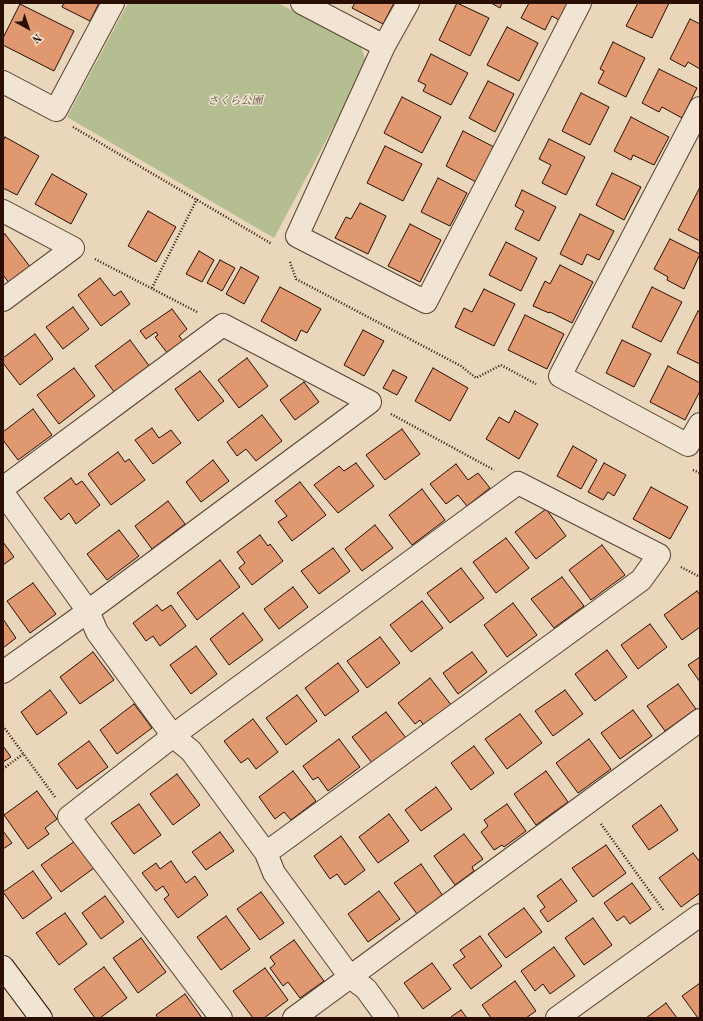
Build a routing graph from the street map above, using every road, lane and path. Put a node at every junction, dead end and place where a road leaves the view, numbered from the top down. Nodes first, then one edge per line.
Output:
1 (112, 3) edge
2 (302, 3) edge
3 (408, 3) edge
4 (580, 3) edge
5 (384, 46) junction
6 (3, 82) edge
7 (700, 108) edge
8 (197, 199) dead end
9 (3, 211) edge
10 (73, 248) junction
11 (152, 288) junction
12 (3, 300) edge
13 (223, 325) junction
14 (370, 402) junction
15 (700, 424) edge
16 (518, 483) junction
17 (3, 488) edge
18 (3, 493) edge
19 (88, 611) junction
20 (3, 672) edge
21 (700, 720) edge
22 (3, 726) edge
23 (173, 736) junction
24 (23, 754) junction
25 (3, 769) edge
26 (586, 803) junction
27 (69, 817) junction
28 (266, 853) junction
29 (700, 915) edge
30 (678, 931) junction
31 (3, 966) edge
32 (350, 977) junction
33 (41, 1018) edge
34 (221, 1018) edge
35 (294, 1018) edge
36 (387, 1018) edge
37 (557, 1018) edge

1 - 6 street
2 - 5 street
3 - 5 street
4 - 5 street
7 - 15 street
8 - 11 path
9 - 10 street
10 - 11 path
10 - 12 street
11 - 13 path
13 - 14 street
13 - 17 street
14 - 16 path
14 - 19 street
16 - 23 street
16 - 28 street
18 - 19 street
19 - 20 street
19 - 23 street
21 - 26 street
22 - 24 path
23 - 27 street
23 - 28 street
24 - 25 path
24 - 27 path
26 - 30 path
26 - 32 street
27 - 34 street
28 - 32 street
29 - 30 street
30 - 37 street
31 - 33 street
32 - 35 street
32 - 36 street

